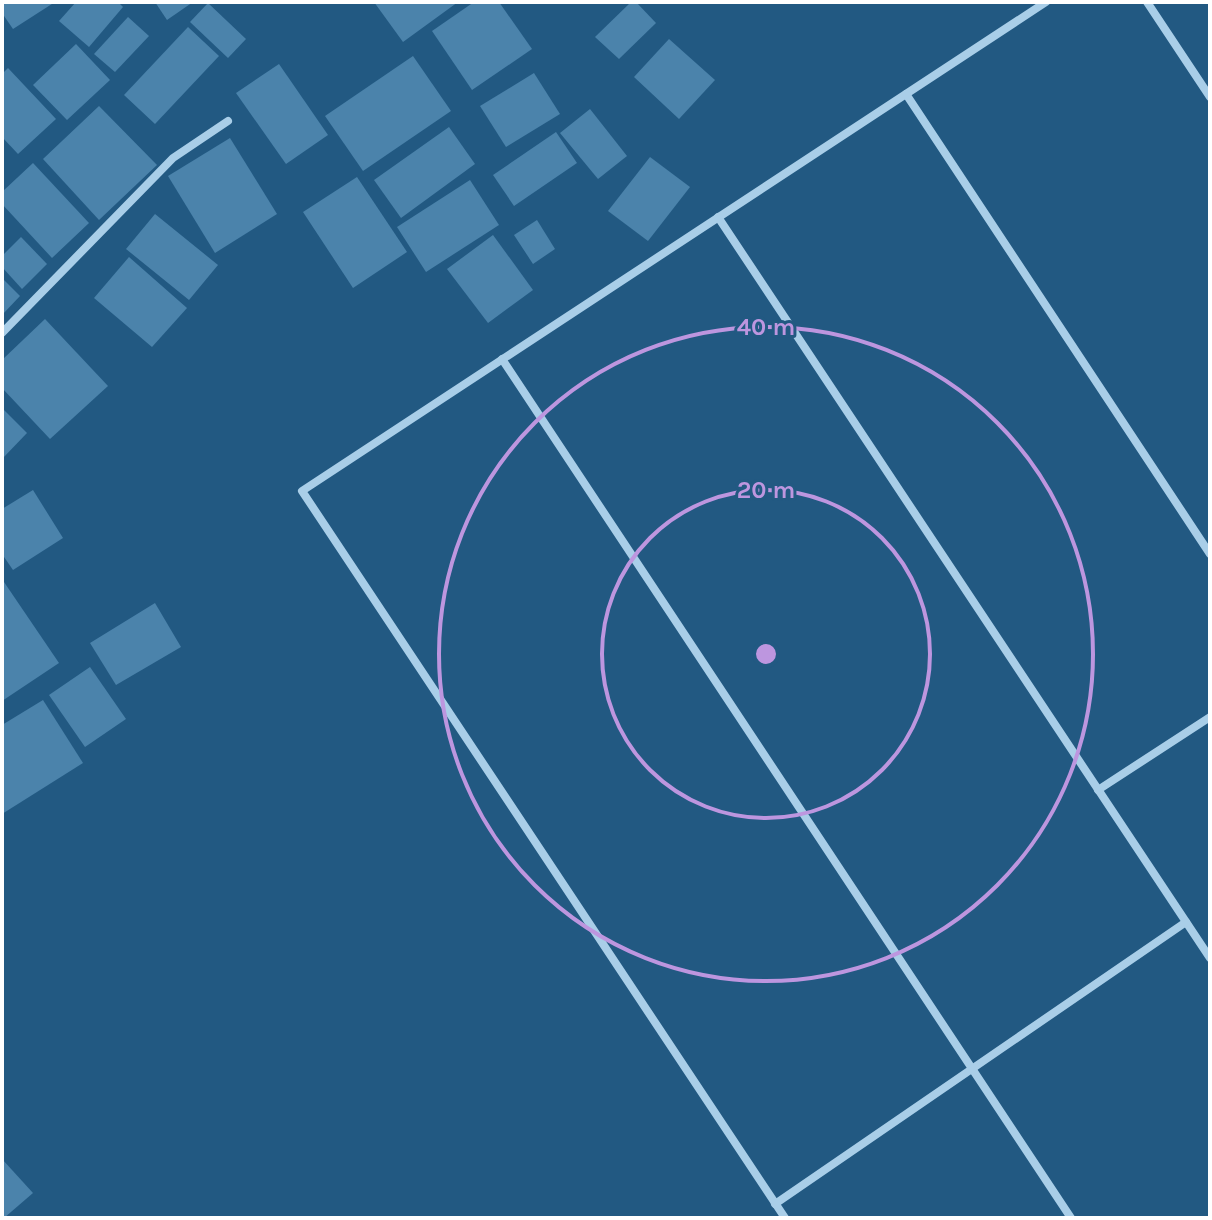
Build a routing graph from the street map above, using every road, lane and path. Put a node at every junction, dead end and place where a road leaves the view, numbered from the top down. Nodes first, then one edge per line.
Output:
1 (1046, 2) edge
2 (1147, 2) edge
3 (906, 94) junction
4 (1210, 97) edge
5 (228, 121) dead end
6 (718, 217) junction
7 (2, 333) edge
8 (502, 359) junction
9 (1210, 554) edge
10 (1210, 717) edge
11 (1098, 790) junction
12 (1186, 922) junction
13 (1210, 958) edge
14 (972, 1068) junction
15 (775, 1204) junction
16 (785, 1218) edge
17 (1071, 1218) edge

1 - 3 street
2 - 4 street
3 - 6 street
3 - 9 street
5 - 7 street
6 - 8 street
6 - 11 street
8 - 14 street
8 - 15 street
10 - 11 street
11 - 12 street
12 - 13 street
12 - 14 street
14 - 15 street
14 - 17 street
15 - 16 street

